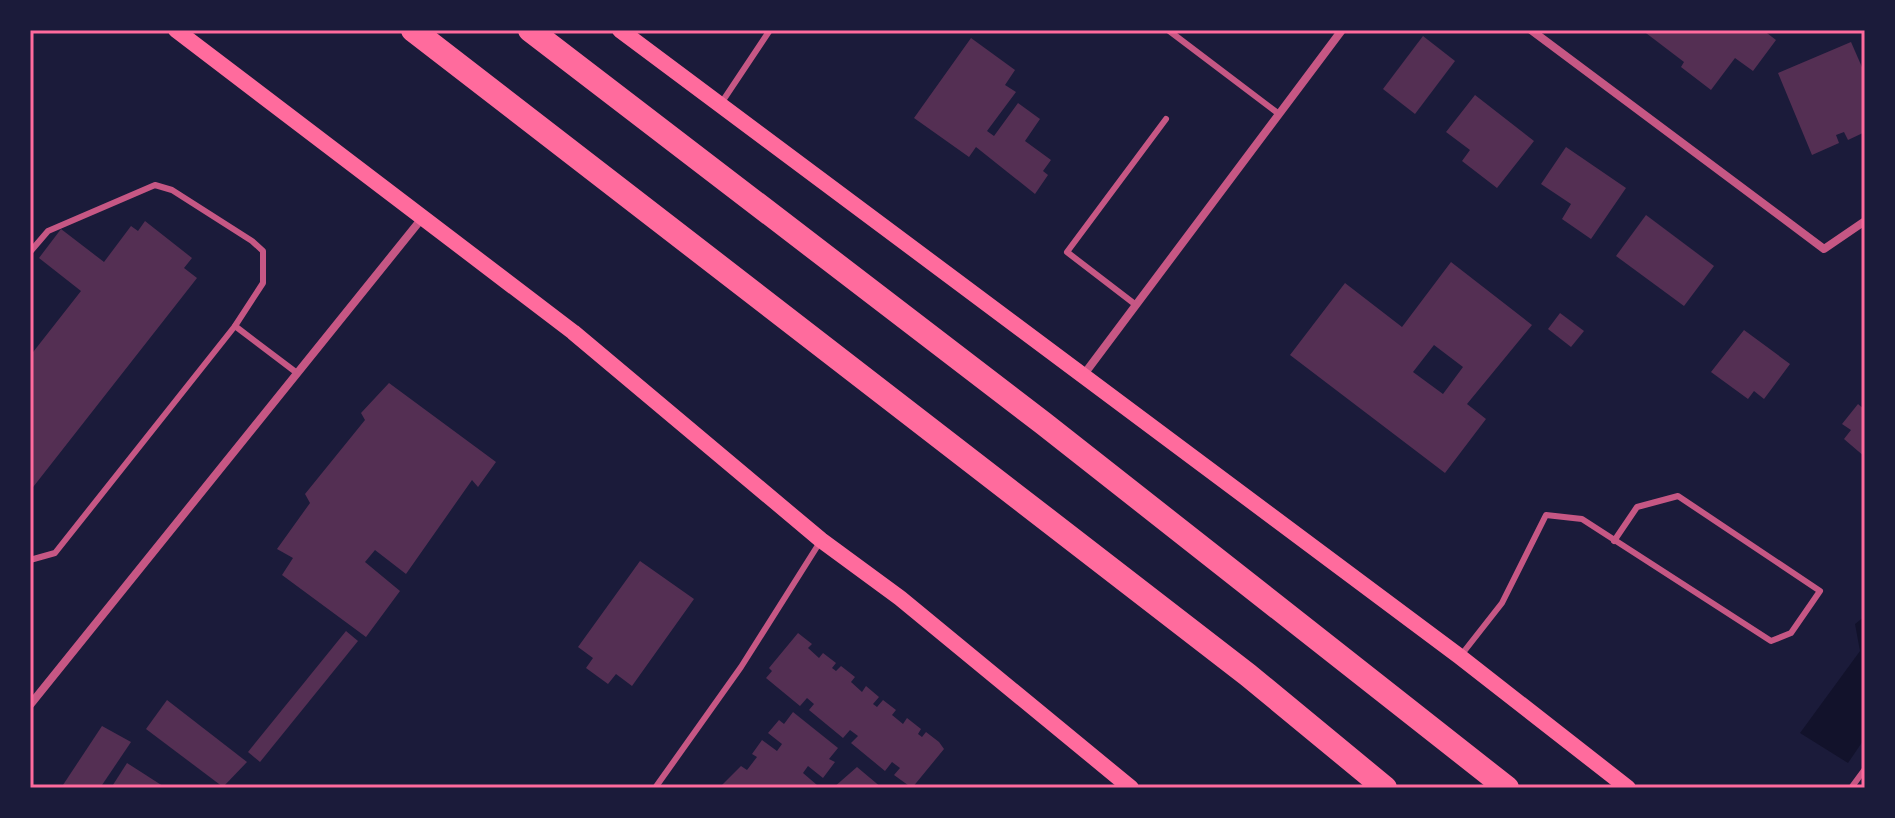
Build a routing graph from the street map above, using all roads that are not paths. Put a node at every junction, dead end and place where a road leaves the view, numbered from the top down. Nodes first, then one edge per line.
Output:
1 (176, 30) edge
2 (413, 30) edge
3 (530, 30) edge
4 (620, 30) edge
5 (770, 30) edge
6 (1168, 30) edge
7 (1342, 30) edge
8 (1531, 30) edge
9 (720, 105) junction
10 (1279, 114) junction
11 (1166, 119) dead end
12 (423, 217) junction
13 (1865, 221) edge
14 (30, 252) edge
15 (1136, 305) junction
16 (235, 326) junction
17 (297, 373) junction
18 (1081, 378) junction
19 (821, 540) junction
20 (1614, 541) junction
21 (30, 560) edge
22 (1459, 656) junction
23 (30, 705) edge
24 (1865, 769) edge
25 (655, 788) edge
26 (1131, 788) edge
27 (1385, 788) edge
28 (1507, 788) edge
29 (1628, 788) edge
30 (1851, 788) edge

1 - 12 main road
2 - 27 highway
3 - 28 highway
4 - 9 main road
5 - 9 lane
6 - 10 lane
7 - 10 street
8 - 13 street
9 - 18 main road
10 - 15 street
11 - 15 lane
12 - 17 street
12 - 19 main road
14 - 16 lane
15 - 18 street
16 - 17 lane
16 - 21 lane
17 - 23 street
18 - 22 main road
19 - 25 lane
19 - 26 main road
20 - 20 lane
20 - 22 lane
22 - 29 main road
24 - 30 lane

